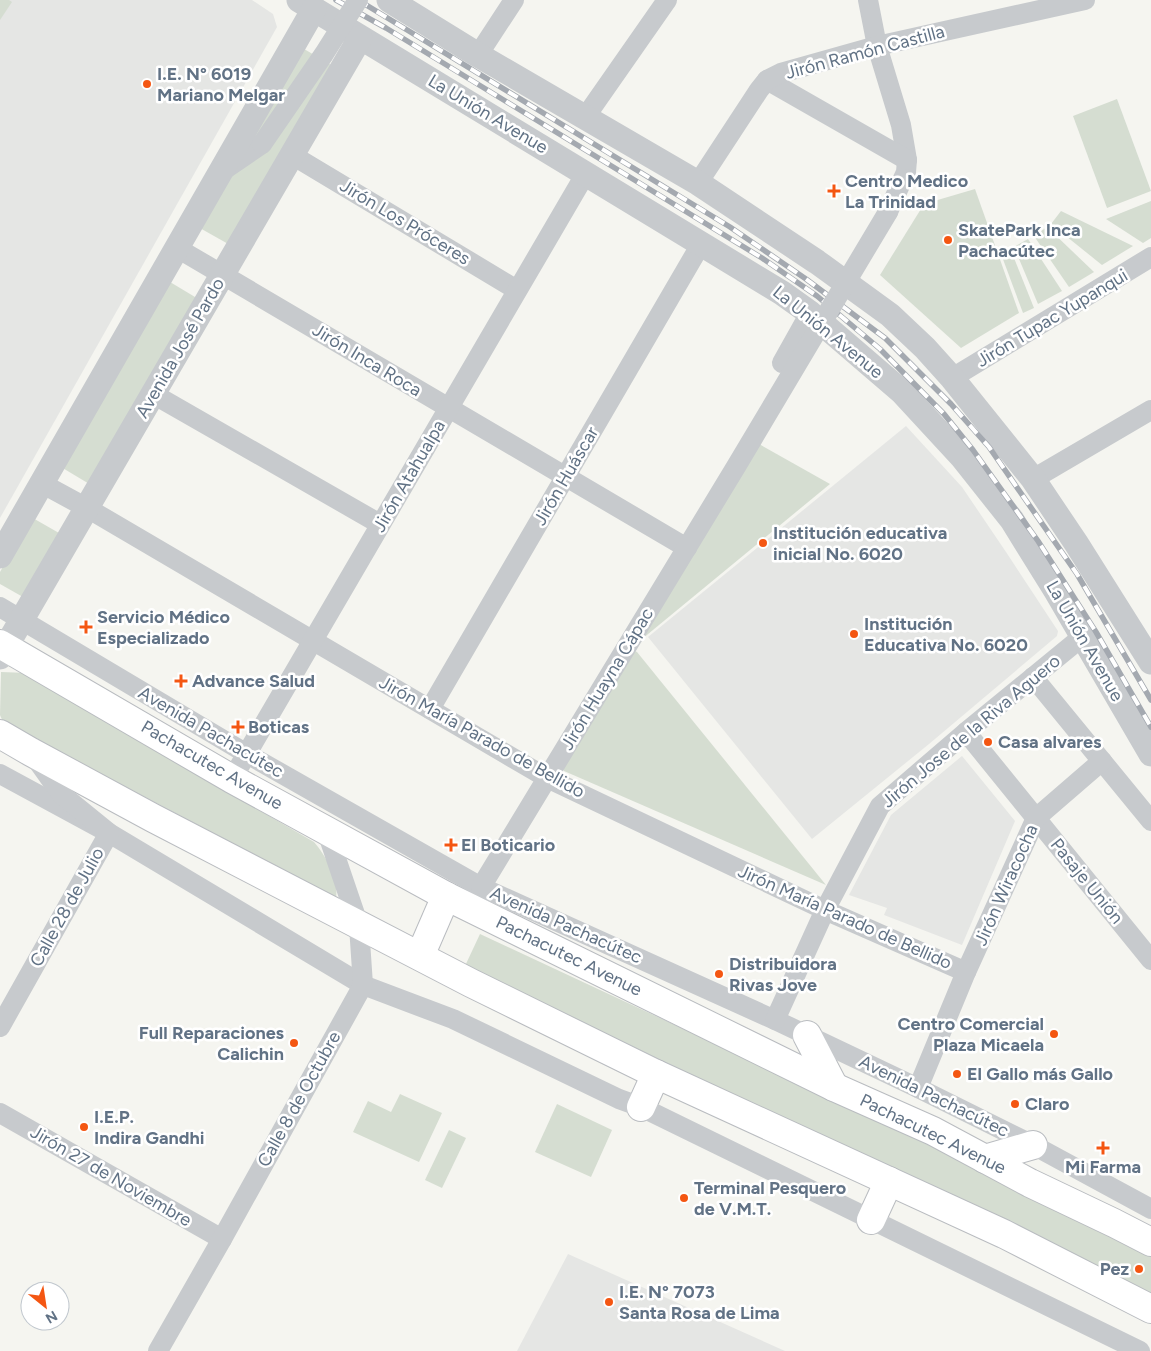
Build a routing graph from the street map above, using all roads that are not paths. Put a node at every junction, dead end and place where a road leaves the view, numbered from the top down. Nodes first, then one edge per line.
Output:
1 (358, 0) edge
2 (389, 0) edge
3 (514, 0) edge
4 (667, 0) edge
5 (868, 0) edge
6 (1085, 0) edge
7 (307, 5) edge
8 (360, 38) junction
9 (877, 46) junction
10 (478, 55) junction
11 (767, 80) junction
12 (586, 116) junction
13 (292, 155) junction
14 (907, 160) junction
15 (221, 172) junction
16 (586, 173) junction
17 (698, 183) junction
18 (701, 244) junction
19 (177, 248) junction
20 (1151, 257) edge
21 (223, 275) junction
22 (517, 290) junction
23 (816, 318) junction
24 (952, 378) junction
25 (153, 394) junction
26 (448, 408) junction
27 (1151, 410) edge
28 (566, 477) junction
29 (1033, 479) junction
30 (42, 483) junction
31 (87, 508) junction
32 (380, 524) junction
33 (686, 548) junction
34 (0, 556) edge
35 (0, 608) edge
36 (22, 620) junction
37 (1082, 638) junction
38 (313, 640) junction
39 (2, 650) edge
40 (1151, 662) edge
41 (1033, 677) junction
42 (430, 709) junction
43 (966, 732) junction
44 (0, 734) edge
45 (31, 752) junction
46 (247, 754) junction
47 (1151, 754) edge
48 (1102, 761) junction
49 (0, 774) edge
50 (547, 778) junction
51 (232, 779) junction
52 (1036, 818) junction
53 (1151, 821) edge
54 (327, 832) junction
55 (109, 833) junction
56 (482, 887) junction
57 (446, 896) junction
58 (825, 910) junction
59 (359, 926) junction
60 (420, 956) junction
61 (1151, 960) edge
62 (966, 972) junction
63 (363, 984) junction
64 (775, 1020) junction
65 (0, 1027) edge
66 (807, 1034) junction
67 (656, 1074) junction
68 (834, 1086) junction
69 (918, 1088) junction
70 (641, 1107) junction
71 (0, 1113) edge
72 (1033, 1145) junction
73 (984, 1159) junction
74 (889, 1180) junction
75 (1151, 1209) edge
76 (871, 1220) junction
77 (222, 1239) junction
78 (1151, 1242) edge
79 (1151, 1309) edge
80 (158, 1351) edge
81 (1140, 1351) edge

1 - 15 street, bridge
2 - 10 street
3 - 10 street
4 - 12 street
5 - 9 street
6 - 9 street, Jirón Ramón Castilla
7 - 8 street, La Unión Avenue
7 - 15 street
8 - 13 street, Avenida José Pardo
8 - 16 street, La Unión Avenue
9 - 11 street, Jirón Ramón Castilla
9 - 14 street
10 - 12 street
11 - 14 street
11 - 17 street, Jirón Ramón Castilla
12 - 17 street
13 - 21 street, Avenida José Pardo
13 - 22 street, Jirón Los Próceres
14 - 23 street, bridge
15 - 19 street
16 - 18 street, La Unión Avenue
16 - 22 street, Jirón Atahualpa
17 - 24 street
18 - 23 street, La Unión Avenue
18 - 28 street, Jirón Huáscar
19 - 21 street, Jirón Inca Roca
19 - 30 street
20 - 24 street, Jirón Tupac Yupanqui
21 - 25 street, Avenida José Pardo
21 - 26 street, Jirón Inca Roca
22 - 26 street, Jirón Atahualpa
23 - 33 street, Jirón Huayna Cápac
23 - 33 street, Jirón Huayna Cápac
23 - 37 street, La Unión Avenue
24 - 29 street
25 - 31 street, Avenida José Pardo
25 - 32 street
26 - 28 street, Jirón Inca Roca
26 - 32 street, Jirón Atahualpa
27 - 29 street
28 - 33 street, Jirón Inca Roca
28 - 42 street, Jirón Huáscar
29 - 40 street
30 - 31 street, Jirón María Parado de Bellido
30 - 34 street
31 - 36 street, Avenida José Pardo
31 - 38 street, Jirón María Parado de Bellido
32 - 38 street, Jirón Atahualpa
33 - 50 street, Jirón Huayna Cápac
35 - 36 street, Avenida Pachacútec
36 - 39 street, Avenida José Pardo
36 - 46 street, Avenida Pachacútec
37 - 41 street, Jirón Jose de la Riva Aguero
37 - 47 street, La Unión Avenue
38 - 42 street, Jirón María Parado de Bellido
38 - 46 street, Jirón Atahualpa
39 - 51 main road, Pachacutec Avenue
41 - 43 street, Jirón Jose de la Riva Aguero
41 - 48 street
42 - 50 street, Jirón María Parado de Bellido
43 - 52 street, Pasaje Unión
43 - 58 street, Jirón Jose de la Riva Aguero
44 - 45 main road
45 - 55 street, Calle 28 de Julio
45 - 59 main road
46 - 51 street, Jirón Atahualpa
46 - 56 street, Avenida Pachacútec
48 - 52 street, Jirón Wiracocha
48 - 53 street
49 - 55 street
50 - 56 street, Jirón Huayna Cápac
50 - 58 street, Jirón María Parado de Bellido
51 - 54 main road, Pachacutec Avenue
52 - 61 street, Pasaje Unión
52 - 62 street, Jirón Wiracocha
54 - 57 main road, Pachacutec Avenue
54 - 59 street
55 - 63 street
55 - 65 street, Calle 28 de Julio
56 - 64 street, Avenida Pachacútec
57 - 60 main road
57 - 68 main road, Pachacutec Avenue
58 - 62 street, Jirón María Parado de Bellido
58 - 64 street, Jirón Jose de la Riva Aguero
59 - 60 main road
59 - 63 street
60 - 67 main road
62 - 69 street, Jirón Wiracocha
63 - 70 street
63 - 77 street, Calle 8 de Octubre
64 - 66 street, Avenida Pachacútec
66 - 68 main road
66 - 69 street, Avenida Pachacútec
67 - 70 main road
67 - 74 main road
68 - 73 main road, Pachacutec Avenue
69 - 72 street, Avenida Pachacútec
70 - 76 street
71 - 77 street, Jirón 27 de Noviembre
72 - 73 main road
72 - 75 street, Avenida Pachacútec
73 - 78 main road, Pachacutec Avenue
74 - 76 main road
74 - 79 main road
76 - 81 street
77 - 80 street, Calle 8 de Octubre

